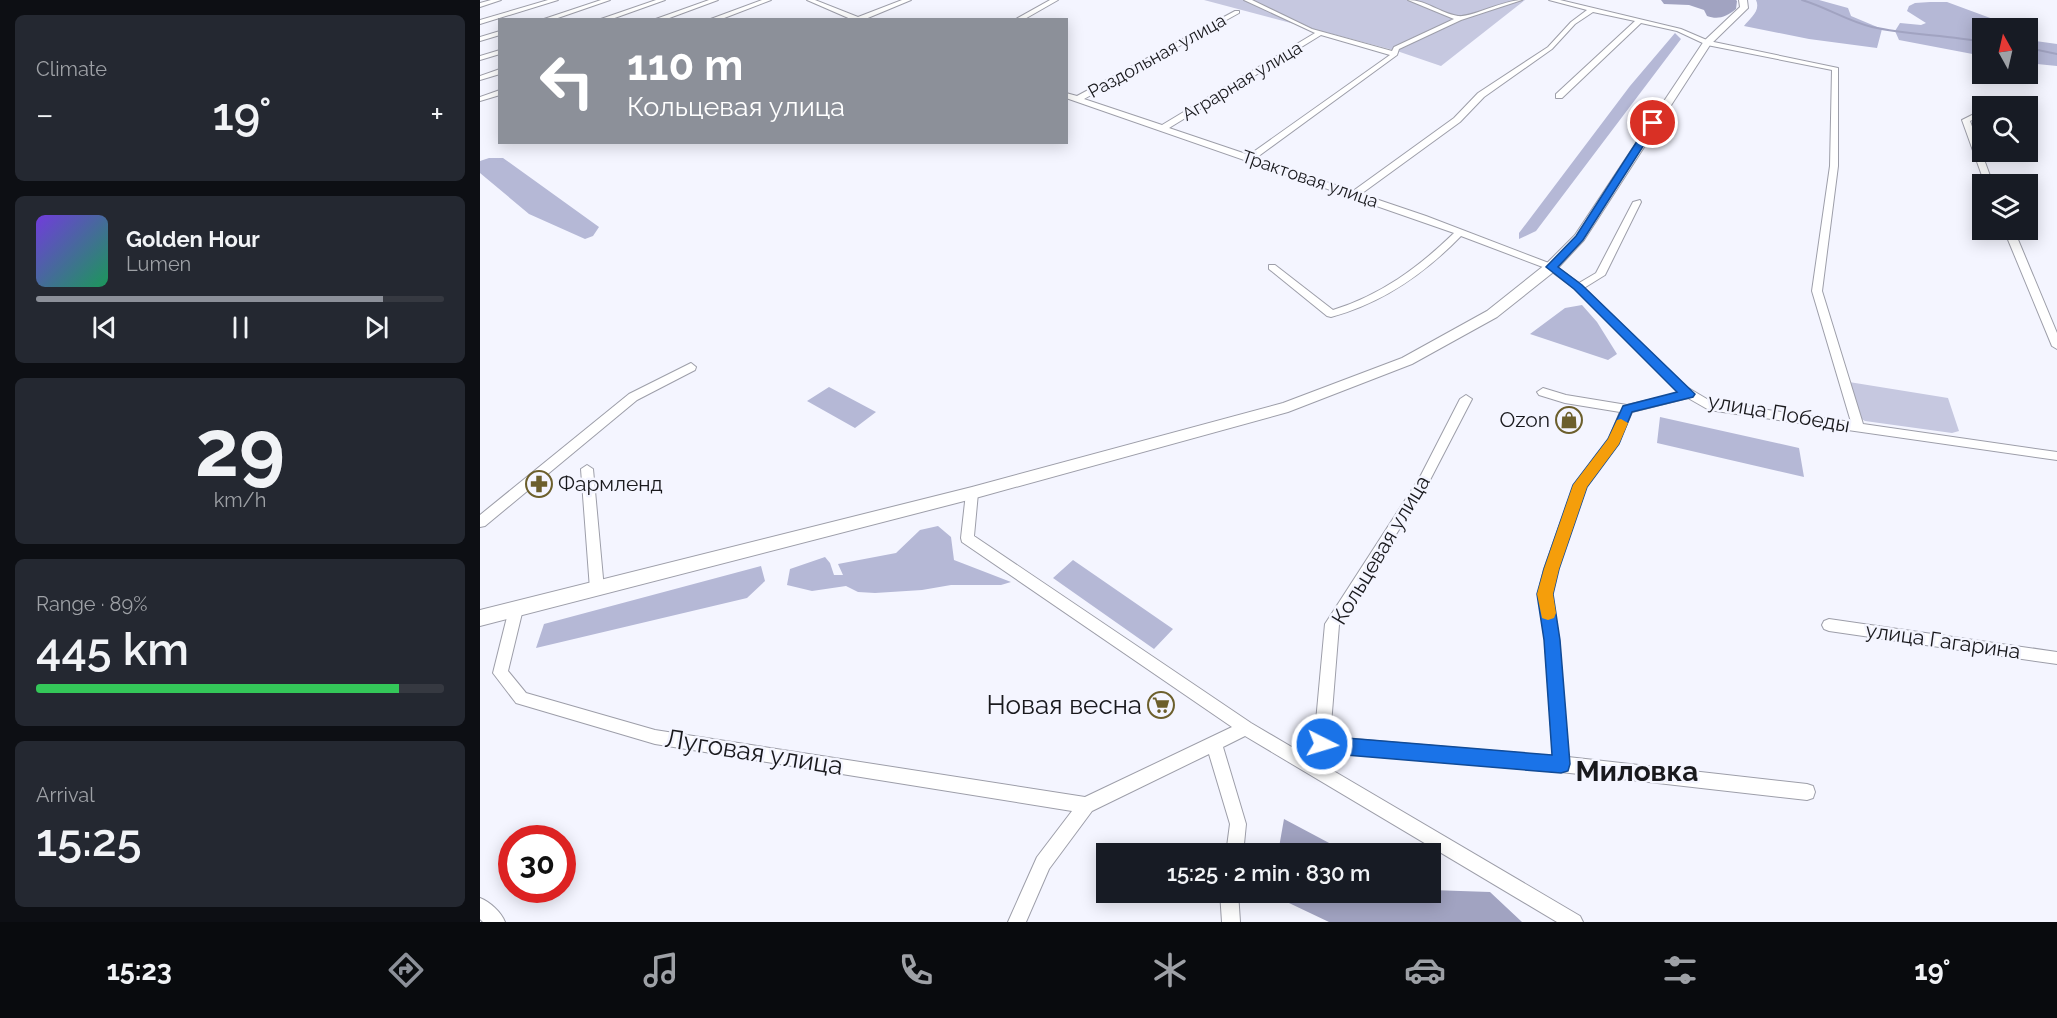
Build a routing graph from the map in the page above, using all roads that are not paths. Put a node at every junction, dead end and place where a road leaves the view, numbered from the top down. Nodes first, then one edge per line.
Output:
1 (498, 0) edge
2 (555, 0) edge
3 (607, 0) edge
4 (662, 0) edge
5 (715, 0) edge
6 (768, 0) edge
7 (810, 0) edge
8 (908, 0) edge
9 (1055, 0) edge
10 (1247, 0) edge
11 (1411, 0) edge
12 (1519, 0) edge
13 (1552, 0) edge
14 (1743, 0) edge
15 (480, 5) edge
16 (1591, 10) junction
17 (1237, 12) dead end
18 (550, 18) edge
19 (606, 18) edge
20 (662, 18) edge
21 (717, 18) edge
22 (856, 18) edge
23 (862, 18) edge
24 (1021, 18) edge
25 (1459, 19) junction
26 (1640, 20) junction
27 (480, 22) edge
28 (1320, 33) junction
29 (498, 34) edge
30 (480, 39) edge
31 (1707, 43) junction
32 (498, 45) edge
33 (480, 46) edge
34 (498, 53) edge
35 (1395, 54) junction
36 (480, 58) edge
37 (498, 72) edge
38 (480, 78) edge
39 (498, 93) edge
40 (1068, 96) edge
41 (1559, 96) dead end
42 (480, 99) edge
43 (1078, 99) junction
44 (1972, 118) edge
45 (1163, 128) junction
46 (1972, 137) edge
47 (1251, 158) junction
48 (1355, 194) junction
49 (1637, 202) dead end
50 (1460, 232) junction
51 (2012, 240) edge
52 (1272, 267) dead end
53 (1551, 267) junction
54 (1578, 287) junction
55 (2057, 346) edge
56 (691, 367) dead end
57 (1543, 392) dead end
58 (1689, 394) junction
59 (1466, 399) dead end
60 (1627, 409) junction
61 (1858, 427) junction
62 (2057, 456) edge
63 (588, 468) dead end
64 (972, 493) junction
65 (480, 522) edge
66 (597, 589) junction
67 (516, 609) junction
68 (480, 618) edge
69 (1829, 625) dead end
70 (2057, 658) edge
71 (1246, 728) junction
72 (1214, 743) junction
73 (1322, 744) junction
74 (1561, 764) junction
75 (1310, 766) junction
76 (1807, 792) dead end
77 (1086, 805) junction
78 (1235, 843) edge
79 (1230, 903) edge
80 (480, 906) edge
81 (496, 922) edge
82 (1017, 922) edge
83 (1231, 922) edge
84 (1574, 922) edge

1 - 15 street
2 - 27 street
3 - 18 street
4 - 19 street
5 - 20 street
6 - 21 street
7 - 22 street
8 - 23 street
9 - 24 street
10 - 28 street
11 - 25 street
12 - 25 street
13 - 16 street
14 - 31 main road
16 - 26 street
16 - 48 street
17 - 43 street, Раздольная улица
25 - 35 street
26 - 31 street
26 - 41 street
28 - 35 street
28 - 45 street, Аграрная улица
29 - 30 street
31 - 53 main road
31 - 61 street
32 - 33 street
34 - 36 street
35 - 47 street
37 - 38 street
39 - 42 street
40 - 43 street, Трактовая улица
43 - 45 street, Трактовая улица
44 - 46 street
45 - 47 street, Трактовая улица
47 - 48 street, Трактовая улица
48 - 50 street, Трактовая улица
49 - 54 street
50 - 52 street
50 - 53 street, Трактовая улица
51 - 55 street
53 - 54 street, улица Победы
53 - 64 main road
54 - 58 street, улица Победы
56 - 65 street
57 - 60 street
58 - 60 street
58 - 61 street, улица Победы
59 - 73 street, Кольцевая улица
60 - 74 street
61 - 62 street, улица Победы
63 - 66 street
64 - 66 main road
64 - 71 street
66 - 67 main road
67 - 68 main road
67 - 77 street, Луговая улица
69 - 70 street, улица Гагарина
71 - 72 street
71 - 75 street
72 - 77 street
72 - 78 street
73 - 74 street
73 - 75 street
74 - 76 street
75 - 84 street
77 - 82 street
79 - 83 street
80 - 81 street

